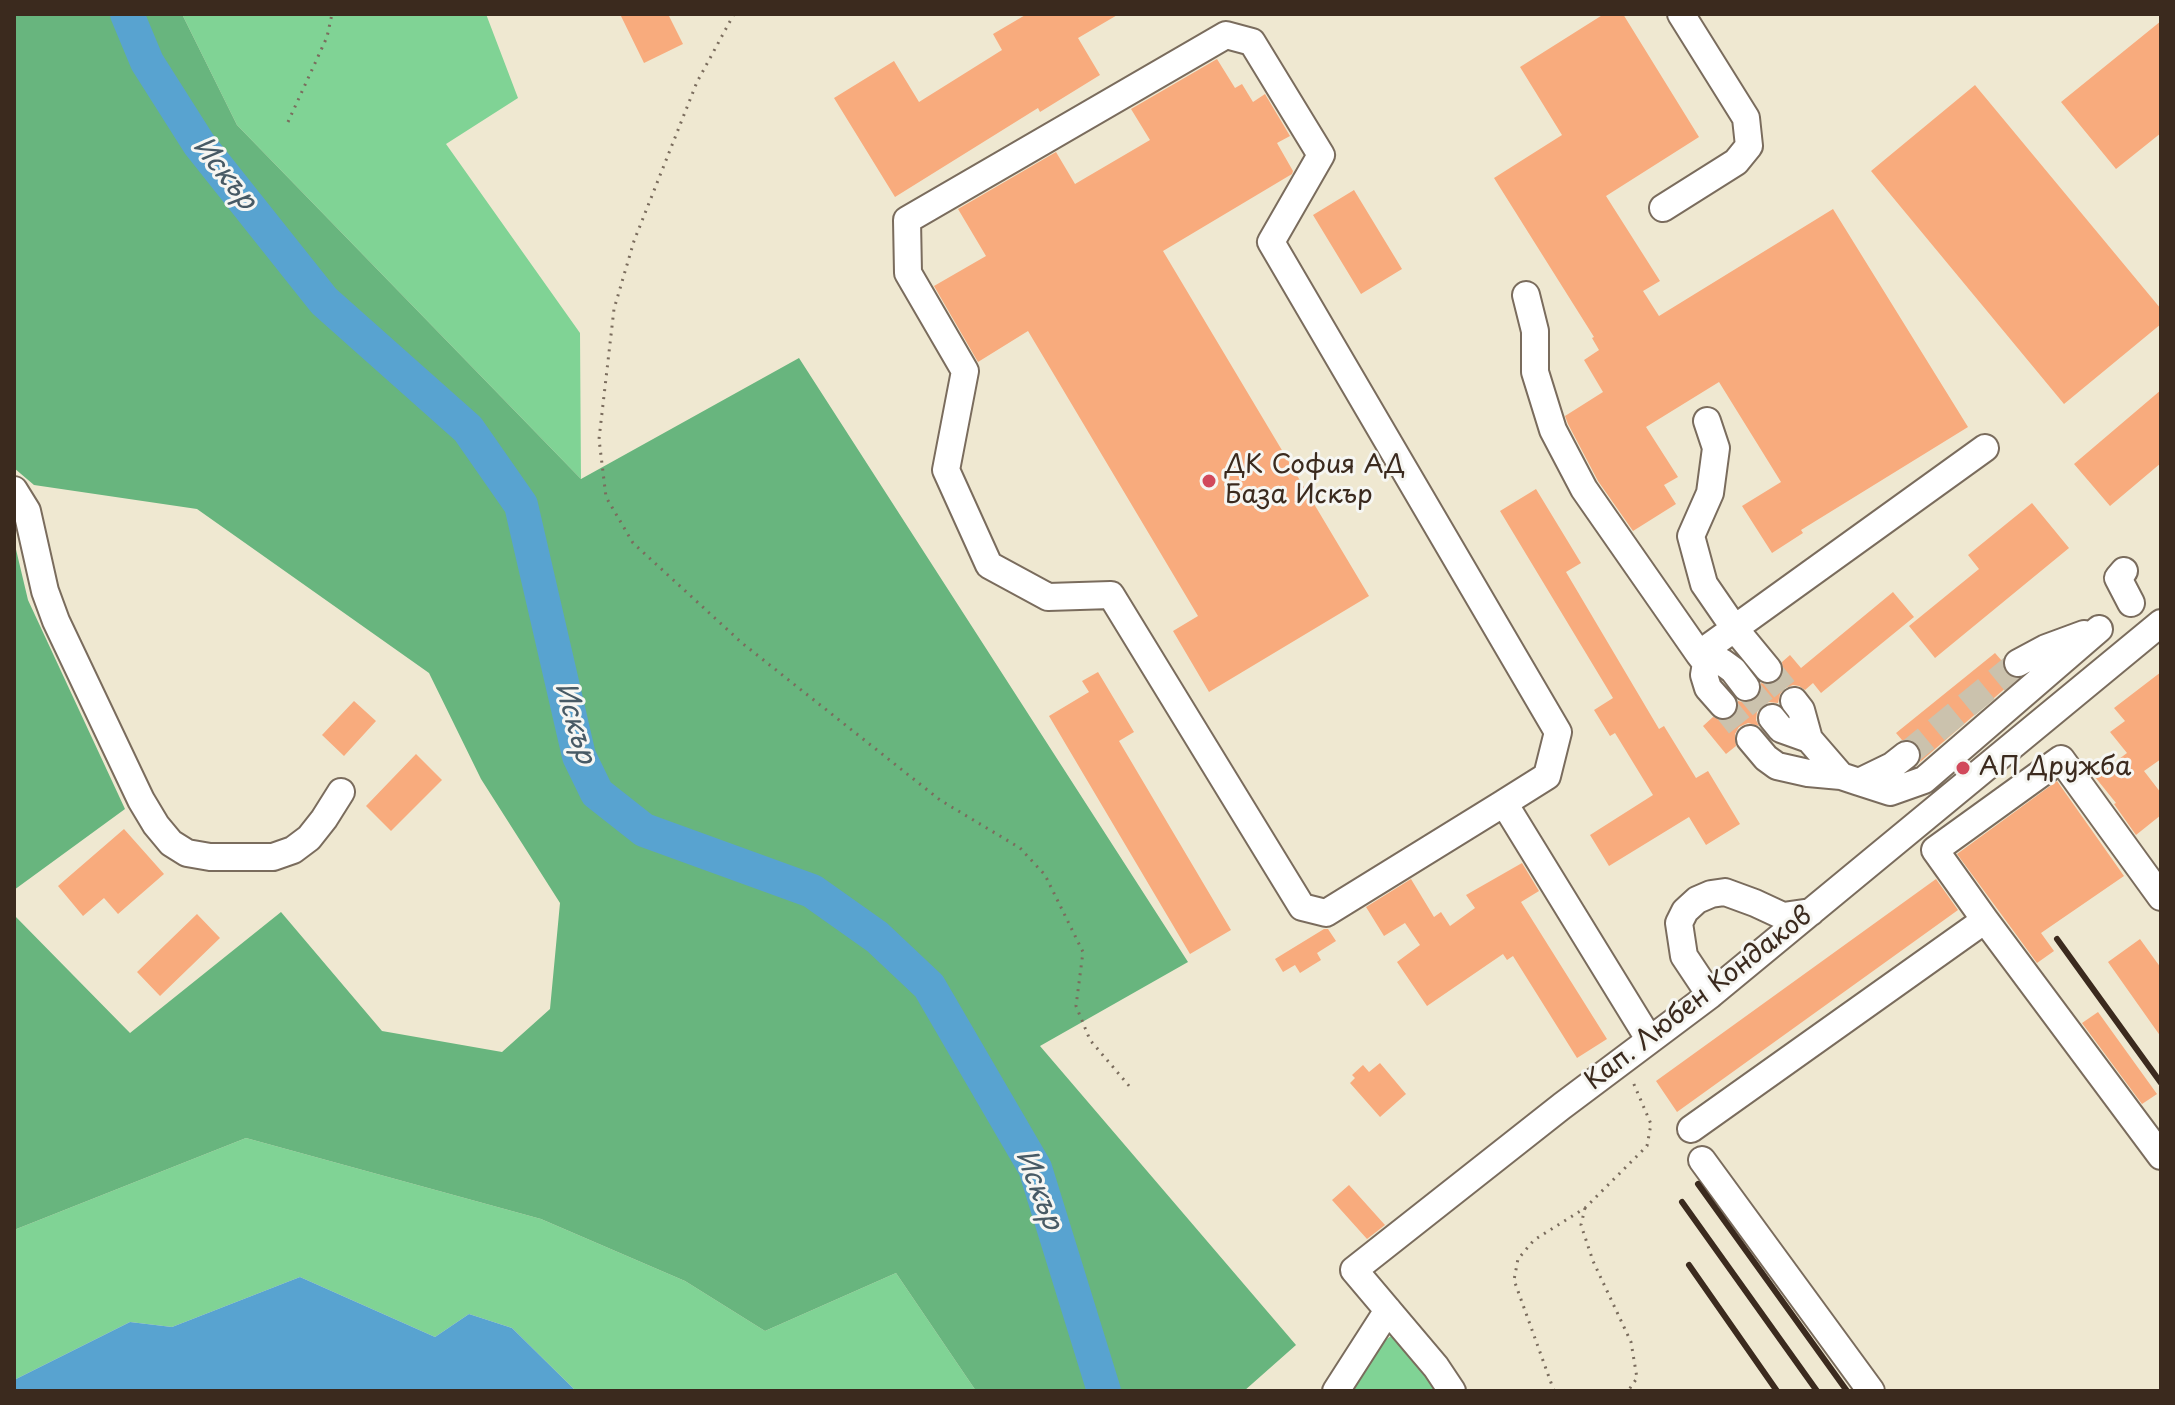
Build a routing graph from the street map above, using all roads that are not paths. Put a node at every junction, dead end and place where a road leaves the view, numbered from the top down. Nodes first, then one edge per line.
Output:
1 (1681, 14) edge
2 (1663, 208) dead end
3 (1526, 295) dead end
4 (1707, 421) dead end
5 (1985, 448) dead end
6 (14, 490) edge
7 (2124, 571) dead end
8 (2131, 603) dead end
9 (2161, 623) edge
10 (1735, 629) junction
11 (1703, 659) junction
12 (2018, 663) tunnel mouth
13 (1768, 669) tunnel mouth
14 (1746, 687) tunnel mouth
15 (1794, 701) tunnel mouth
16 (1723, 705) tunnel mouth
17 (1772, 718) tunnel mouth
18 (1750, 739) tunnel mouth
19 (1809, 739) junction
20 (1906, 755) tunnel mouth
21 (1850, 779) junction
22 (341, 792) dead end
23 (1504, 803) junction
24 (2161, 897) edge
25 (1811, 912) junction
26 (1985, 920) junction
27 (1710, 995) junction
28 (1649, 1039) junction
29 (1691, 1129) dead end
30 (2161, 1156) edge
31 (1702, 1160) dead end
32 (1388, 1310) junction
33 (1336, 1391) edge
34 (1452, 1391) edge
35 (1871, 1391) edge

1 - 2 street
3 - 11 street
4 - 10 street
5 - 10 street
6 - 22 street
7 - 8 street
9 - 25 street, Кап. Любен Кондаков
10 - 11 street
10 - 13 street
11 - 14 street
11 - 16 street
12 - 21 street
15 - 19 street
17 - 19 street
18 - 21 street
19 - 21 street
20 - 21 street
23 - 23 street
23 - 28 street
24 - 26 street
25 - 27 street, Кап. Любен Кондаков
25 - 27 street
26 - 29 street
26 - 30 street
27 - 28 street, Кап. Любен Кондаков
28 - 32 street, Кап. Любен Кондаков
31 - 35 street
32 - 33 street
32 - 34 street, Кап. Любен Кондаков

